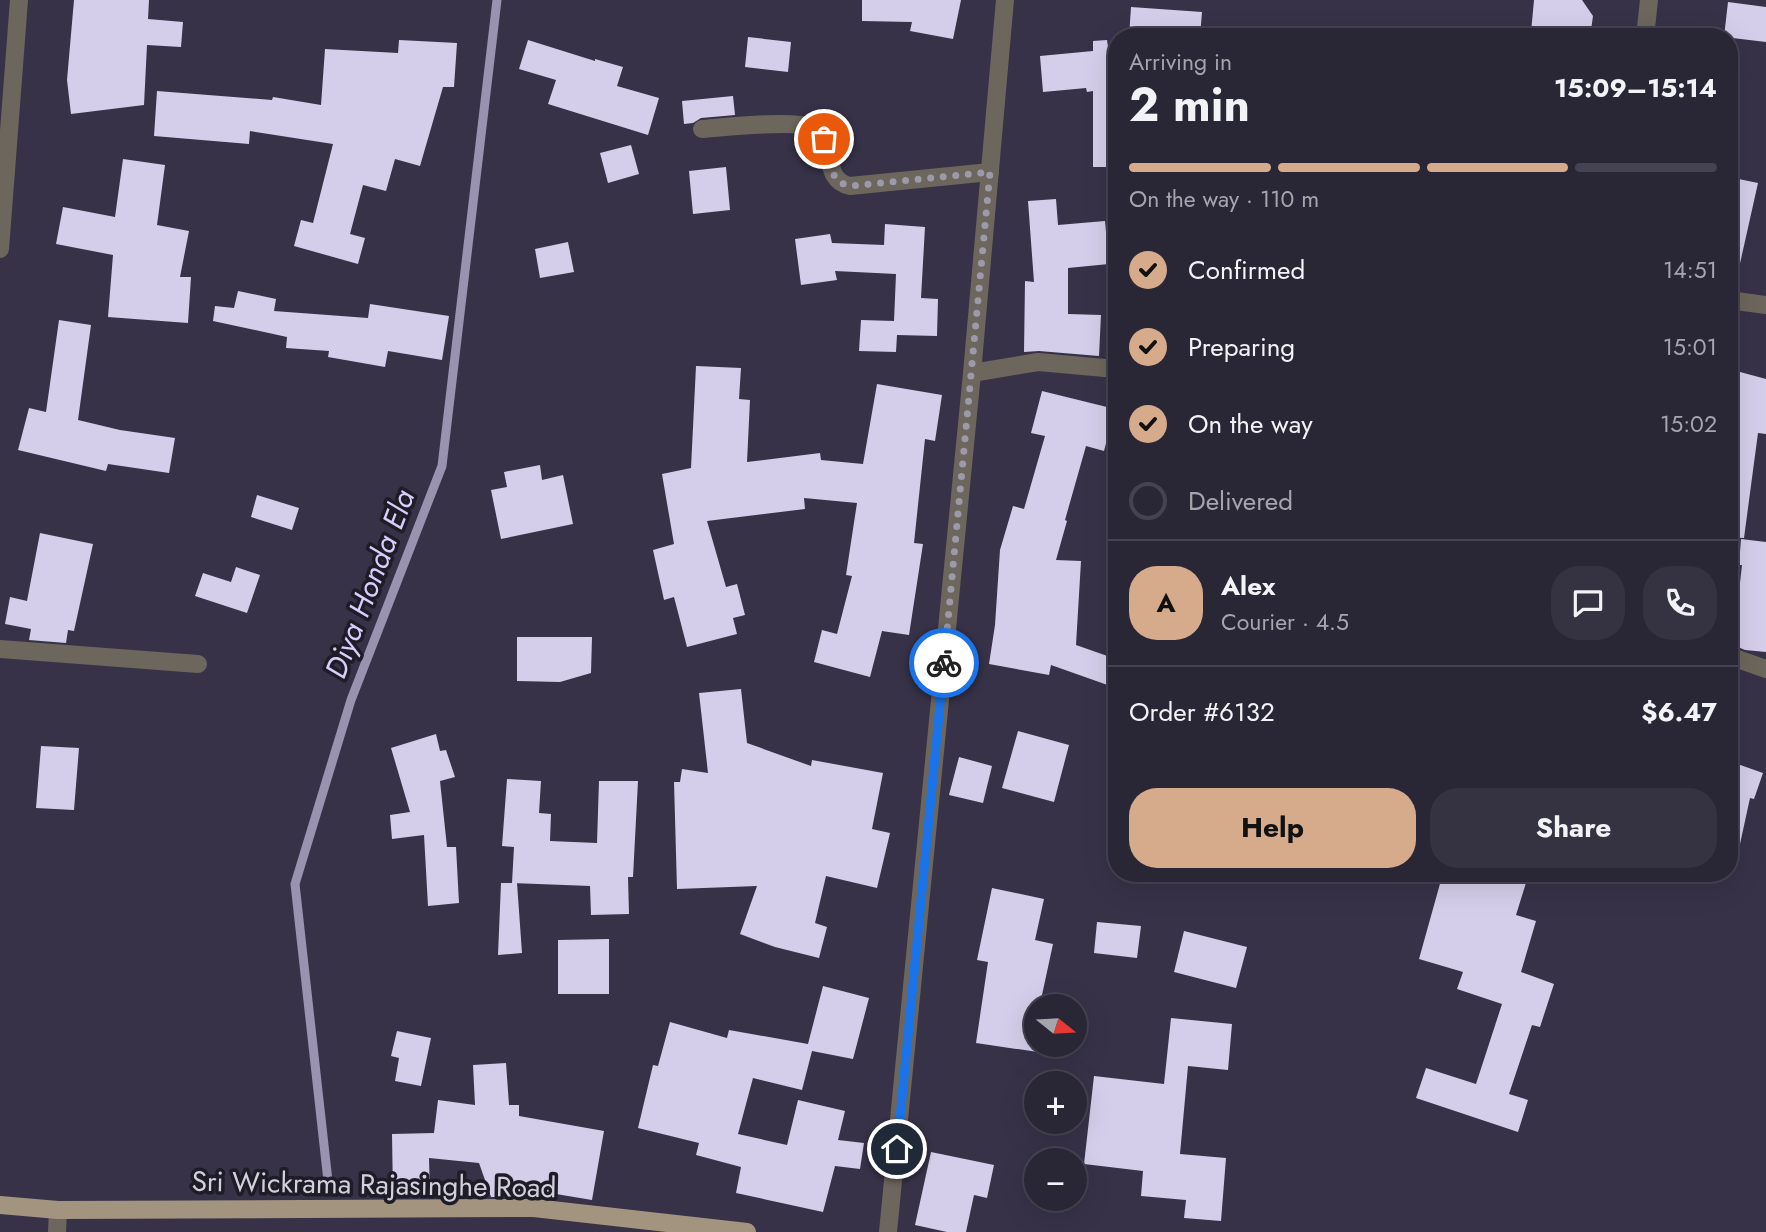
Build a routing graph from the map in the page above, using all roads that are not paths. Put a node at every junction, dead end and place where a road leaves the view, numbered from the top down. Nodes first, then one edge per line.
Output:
1 (19, 0) edge
2 (1005, 0) edge
3 (1649, 0) edge
4 (1646, 28) edge
5 (7, 62) edge
6 (702, 128) dead end
7 (990, 172) junction
8 (2, 216) edge
9 (0, 249) edge
10 (1738, 301) edge
11 (1766, 305) edge
12 (1108, 368) edge
13 (972, 373) junction
14 (0, 649) edge
15 (1738, 659) edge
16 (198, 664) dead end
17 (1766, 669) edge
18 (0, 1205) edge
19 (58, 1210) junction
20 (57, 1232) edge
21 (747, 1232) edge
22 (888, 1232) edge

1 - 5 street
2 - 7 street
3 - 4 street
5 - 8 street
6 - 7 street
7 - 13 street
8 - 9 street
10 - 11 street
12 - 13 street
13 - 22 street
14 - 16 street
15 - 17 street
18 - 19 main road, Sri Wickrama Rajasinghe Road
19 - 20 street
19 - 21 main road, Sri Wickrama Rajasinghe Road

